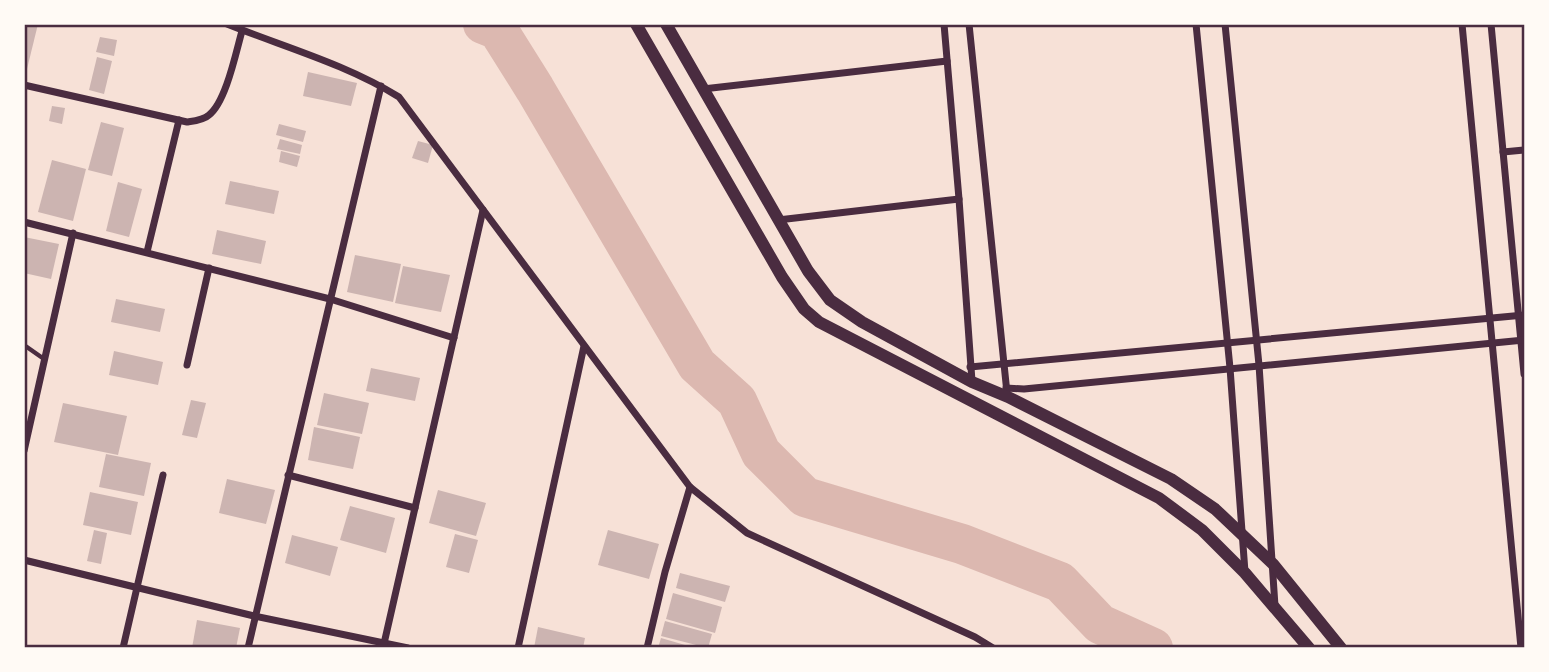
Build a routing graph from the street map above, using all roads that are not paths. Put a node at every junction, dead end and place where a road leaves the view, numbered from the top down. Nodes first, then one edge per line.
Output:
1 (227, 24) edge
2 (636, 24) edge
3 (666, 24) edge
4 (944, 24) edge
5 (969, 24) edge
6 (1196, 24) edge
7 (1225, 24) edge
8 (1462, 24) edge
9 (1491, 24) edge
10 (242, 31) junction
11 (947, 61) junction
12 (24, 85) edge
13 (381, 86) junction
14 (703, 89) junction
15 (178, 120) junction
16 (1524, 150) edge
17 (1503, 152) junction
18 (960, 199) junction
19 (484, 210) junction
20 (778, 220) junction
21 (24, 222) edge
22 (73, 233) junction
23 (146, 252) junction
24 (209, 268) junction
25 (330, 299) junction
26 (1522, 315) edge
27 (1491, 317) junction
28 (454, 338) junction
29 (1256, 338) junction
30 (1523, 340) edge
31 (1227, 342) junction
32 (1493, 342) junction
33 (24, 345) edge
34 (584, 346) junction
35 (45, 359) junction
36 (1003, 363) junction
37 (187, 365) dead end
38 (1259, 365) junction
39 (970, 367) junction
40 (1230, 368) junction
41 (1524, 374) edge
42 (972, 382) junction
43 (1007, 393) junction
44 (24, 451) edge
45 (163, 475) dead end
46 (288, 475) junction
47 (690, 487) junction
48 (415, 509) junction
49 (1243, 536) junction
50 (24, 559) edge
51 (1273, 564) junction
52 (1245, 573) junction
53 (137, 586) junction
54 (1275, 606) junction
55 (254, 616) junction
56 (384, 645) edge
57 (123, 648) edge
58 (248, 648) edge
59 (408, 648) edge
60 (518, 648) edge
61 (647, 648) edge
62 (993, 648) edge
63 (1309, 648) edge
64 (1341, 648) edge
65 (1521, 648) edge

1 - 10 street
2 - 52 street
3 - 14 street
4 - 11 street
5 - 36 street
6 - 31 street
7 - 29 street
8 - 27 street
9 - 17 street
10 - 13 street
10 - 15 street
11 - 14 street
11 - 18 street
12 - 15 street
13 - 19 street
13 - 25 street
14 - 20 street
15 - 23 street
16 - 17 street
17 - 26 street
18 - 20 street
18 - 39 street
19 - 28 street
19 - 34 street
20 - 42 street
21 - 22 street
22 - 23 street
22 - 35 street
23 - 24 street
24 - 25 street
24 - 37 street
25 - 28 street
25 - 46 street
26 - 27 street
26 - 30 street
27 - 29 street
27 - 32 street
28 - 48 street
29 - 31 street
29 - 38 street
30 - 32 street
30 - 41 street
31 - 36 street
31 - 40 street
32 - 38 street
32 - 65 street
33 - 35 lane
34 - 47 street
34 - 60 street
35 - 44 street
36 - 39 street
36 - 43 street
38 - 40 street
38 - 51 street
39 - 42 street
40 - 43 street
40 - 49 street
42 - 43 street
43 - 49 street
45 - 53 street
46 - 48 street
46 - 55 street
47 - 61 street
47 - 62 street
48 - 56 street
49 - 51 street
49 - 52 street
50 - 53 street
51 - 54 street
51 - 64 street
52 - 54 street
53 - 55 street
53 - 57 street
54 - 63 street
55 - 56 street
55 - 58 street
56 - 59 street

